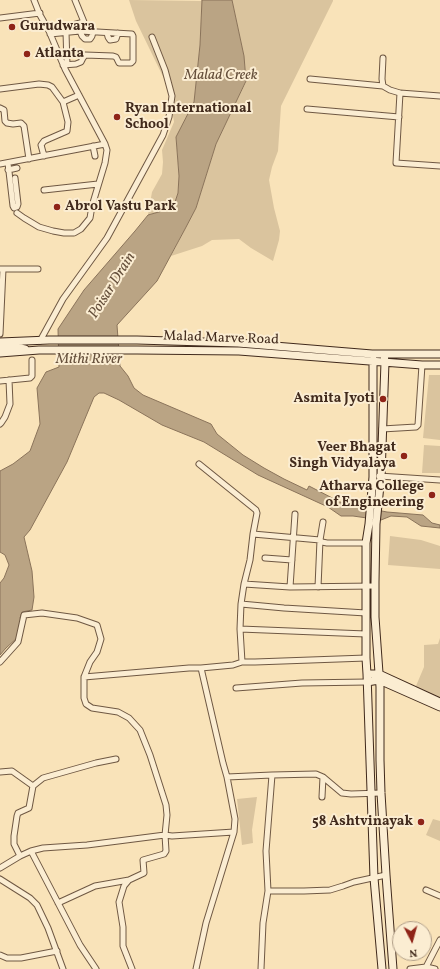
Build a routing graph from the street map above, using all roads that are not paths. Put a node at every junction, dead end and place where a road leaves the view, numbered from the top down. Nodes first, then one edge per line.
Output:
1 (34, 0) edge
2 (75, 0) edge
3 (40, 13) junction
4 (0, 18) edge
5 (50, 32) junction
6 (66, 32) junction
7 (152, 37) dead end
8 (384, 58) dead end
9 (65, 65) junction
10 (310, 79) dead end
11 (383, 86) junction
12 (0, 90) edge
13 (400, 93) junction
14 (79, 95) junction
15 (440, 96) edge
16 (63, 102) junction
17 (0, 108) edge
18 (307, 109) dead end
19 (399, 118) junction
20 (105, 144) junction
21 (94, 146) junction
22 (44, 156) junction
23 (95, 156) dead end
24 (28, 159) junction
25 (16, 162) junction
26 (8, 163) junction
27 (0, 164) edge
28 (440, 166) edge
29 (8, 170) junction
30 (15, 178) dead end
31 (98, 184) junction
32 (44, 190) dead end
33 (17, 212) dead end
34 (1, 269) edge
35 (38, 269) dead end
36 (0, 334) edge
37 (40, 341) junction
38 (0, 342) edge
39 (0, 348) edge
40 (31, 351) junction
41 (0, 353) edge
42 (384, 354) junction
43 (440, 354) edge
44 (372, 358) junction
45 (32, 360) dead end
46 (385, 362) junction
47 (422, 365) junction
48 (440, 365) edge
49 (9, 380) junction
50 (0, 382) edge
51 (0, 424) edge
52 (382, 429) junction
53 (199, 464) dead end
54 (373, 476) junction
55 (381, 476) junction
56 (440, 480) edge
57 (295, 514) dead end
58 (323, 522) dead end
59 (253, 534) junction
60 (294, 538) junction
61 (320, 540) junction
62 (366, 543) junction
63 (265, 558) dead end
64 (292, 560) junction
65 (366, 563) junction
66 (375, 563) junction
67 (244, 584) junction
68 (366, 586) junction
69 (375, 586) junction
70 (290, 587) junction
71 (318, 587) junction
72 (241, 604) junction
73 (366, 613) junction
74 (240, 629) junction
75 (366, 634) junction
76 (366, 658) junction
77 (0, 662) edge
78 (242, 662) junction
79 (201, 668) junction
80 (84, 677) junction
81 (379, 677) junction
82 (367, 678) junction
83 (236, 688) dead end
84 (409, 690) junction
85 (440, 702) edge
86 (440, 707) edge
87 (116, 759) dead end
88 (0, 772) edge
89 (272, 775) junction
90 (321, 776) junction
91 (227, 777) junction
92 (33, 786) junction
93 (381, 793) junction
94 (371, 794) junction
95 (321, 796) dead end
96 (234, 832) junction
97 (165, 835) junction
98 (32, 851) junction
99 (20, 856) junction
100 (0, 868) edge
101 (386, 875) junction
102 (374, 878) junction
103 (0, 879) edge
104 (129, 880) junction
105 (426, 890) dead end
106 (268, 891) junction
107 (440, 896) edge
108 (58, 903) junction
109 (440, 941) edge
110 (57, 951) junction
111 (0, 955) edge
112 (426, 967) junction
113 (63, 969) edge
114 (96, 969) edge
115 (132, 969) edge
116 (196, 969) edge
117 (261, 969) edge
118 (382, 969) edge
119 (393, 969) edge
120 (410, 969) edge
121 (435, 969) edge

1 - 3 street
2 - 5 street
3 - 4 street
3 - 5 street
5 - 6 street
5 - 9 street
6 - 9 street
6 - 9 street
7 - 37 street
8 - 11 street
9 - 14 street
10 - 11 street
11 - 13 street
12 - 16 street
13 - 15 street
13 - 19 street
14 - 16 street
14 - 20 street
16 - 22 street
17 - 24 street
18 - 19 street
19 - 28 street
20 - 21 street
20 - 31 street
21 - 22 street
21 - 23 street
22 - 24 street
24 - 25 street
25 - 26 street
25 - 29 street
26 - 27 street
26 - 29 street
29 - 30 street
31 - 32 street
31 - 33 street
34 - 35 street
34 - 36 street
37 - 38 main road, Malad Marve Road
37 - 44 main road, Malad Marve Road
39 - 40 main road
40 - 41 main road, Malad Marve Road
40 - 44 main road, Malad Marve Road
42 - 43 main road, Malad Marve Road
42 - 44 main road, Malad Marve Road
42 - 46 main road
44 - 46 main road, Malad Marve Road
44 - 54 main road
45 - 49 street
46 - 47 main road, Malad Marve Road
46 - 52 main road
47 - 48 main road, Malad Marve Road
47 - 52 street
49 - 50 street
49 - 51 street
52 - 55 main road
53 - 59 street
54 - 55 street
54 - 62 main road
55 - 56 street
55 - 66 main road
57 - 60 street
58 - 61 street
59 - 60 street
59 - 67 street
60 - 61 street
60 - 64 street
61 - 62 street
61 - 71 street
62 - 65 main road
63 - 64 street
64 - 70 street
65 - 66 main road
65 - 68 main road
66 - 69 main road
67 - 70 street
67 - 72 street
68 - 69 street
68 - 71 street
68 - 73 main road
69 - 81 main road
70 - 71 street
72 - 73 street
72 - 74 street
73 - 75 main road
74 - 75 street
74 - 78 street
75 - 76 main road
76 - 78 street
76 - 82 main road
77 - 80 street
78 - 79 street
79 - 80 street
79 - 91 street
80 - 97 street
81 - 82 main road
81 - 84 main road
81 - 93 main road
82 - 83 street
82 - 94 main road
84 - 85 main road
84 - 86 main road
87 - 92 street
88 - 92 street
89 - 90 street
89 - 91 street
89 - 106 street
90 - 94 street
90 - 95 street
91 - 96 street
92 - 99 street
93 - 94 street
93 - 101 main road
94 - 102 main road
96 - 97 street
96 - 116 street
97 - 98 street
97 - 104 street
98 - 99 street
98 - 108 street
99 - 100 street
101 - 102 street
101 - 119 main road
102 - 106 street
102 - 118 main road
103 - 110 street
104 - 108 street
104 - 115 street
105 - 107 street
106 - 117 street
108 - 114 street
109 - 112 street
110 - 111 street
110 - 113 street
112 - 120 street
112 - 121 street

